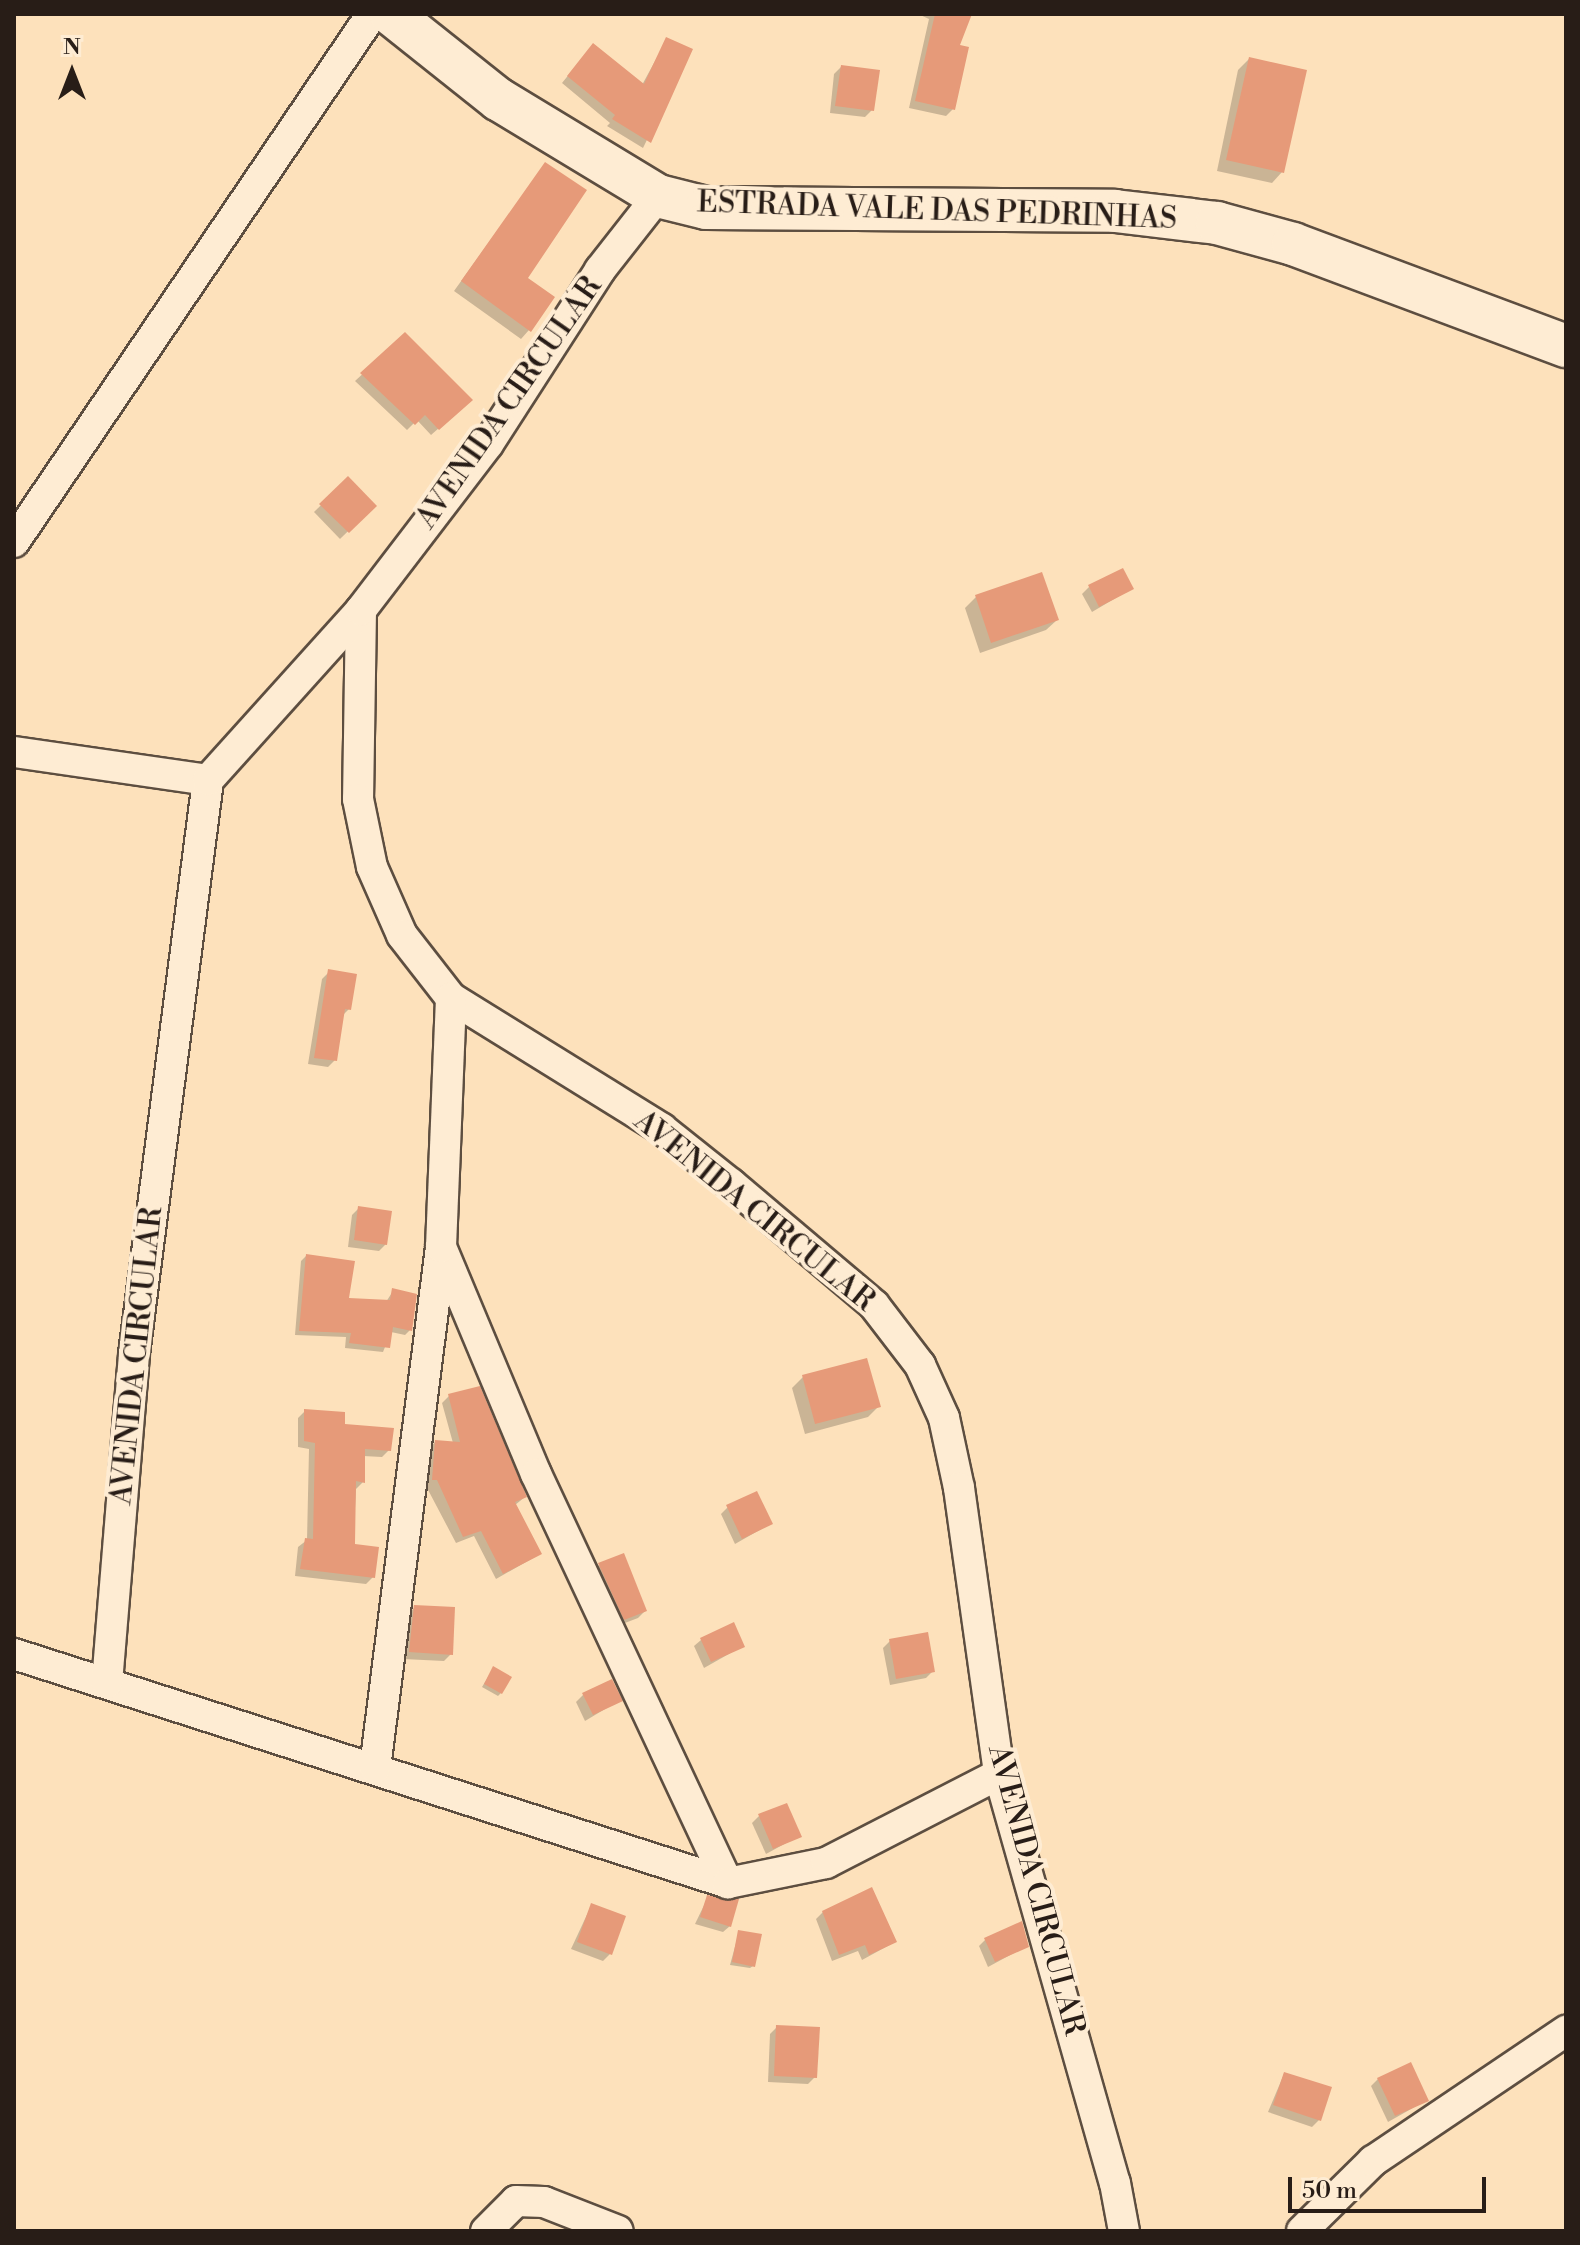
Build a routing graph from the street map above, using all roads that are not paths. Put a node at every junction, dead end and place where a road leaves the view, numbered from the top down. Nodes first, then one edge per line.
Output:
1 (372, 14) edge
2 (391, 14) edge
3 (658, 196) junction
4 (1566, 346) edge
5 (14, 542) edge
6 (361, 610) junction
7 (14, 752) edge
8 (208, 780) junction
9 (451, 998) junction
10 (441, 1247) junction
11 (14, 1654) edge
12 (107, 1683) junction
13 (375, 1768) junction
14 (999, 1774) junction
15 (728, 1883) junction
16 (1566, 2031) edge
17 (486, 2231) edge
18 (618, 2231) edge
19 (1124, 2231) edge
20 (1302, 2231) edge

1 - 5 street
2 - 3 main road, ESTRADA VALE DAS PEDRINHAS
3 - 4 main road, ESTRADA VALE DAS PEDRINHAS
3 - 6 street, AVENIDA CIRCULAR
6 - 8 street, AVENIDA CIRCULAR
6 - 9 street, AVENIDA CIRCULAR
7 - 8 street
8 - 12 street, AVENIDA CIRCULAR
9 - 10 street
9 - 14 street, AVENIDA CIRCULAR
10 - 13 street
10 - 15 street
11 - 12 street
12 - 13 street
13 - 15 street
14 - 15 street
14 - 19 street, AVENIDA CIRCULAR
16 - 20 street
17 - 18 street

